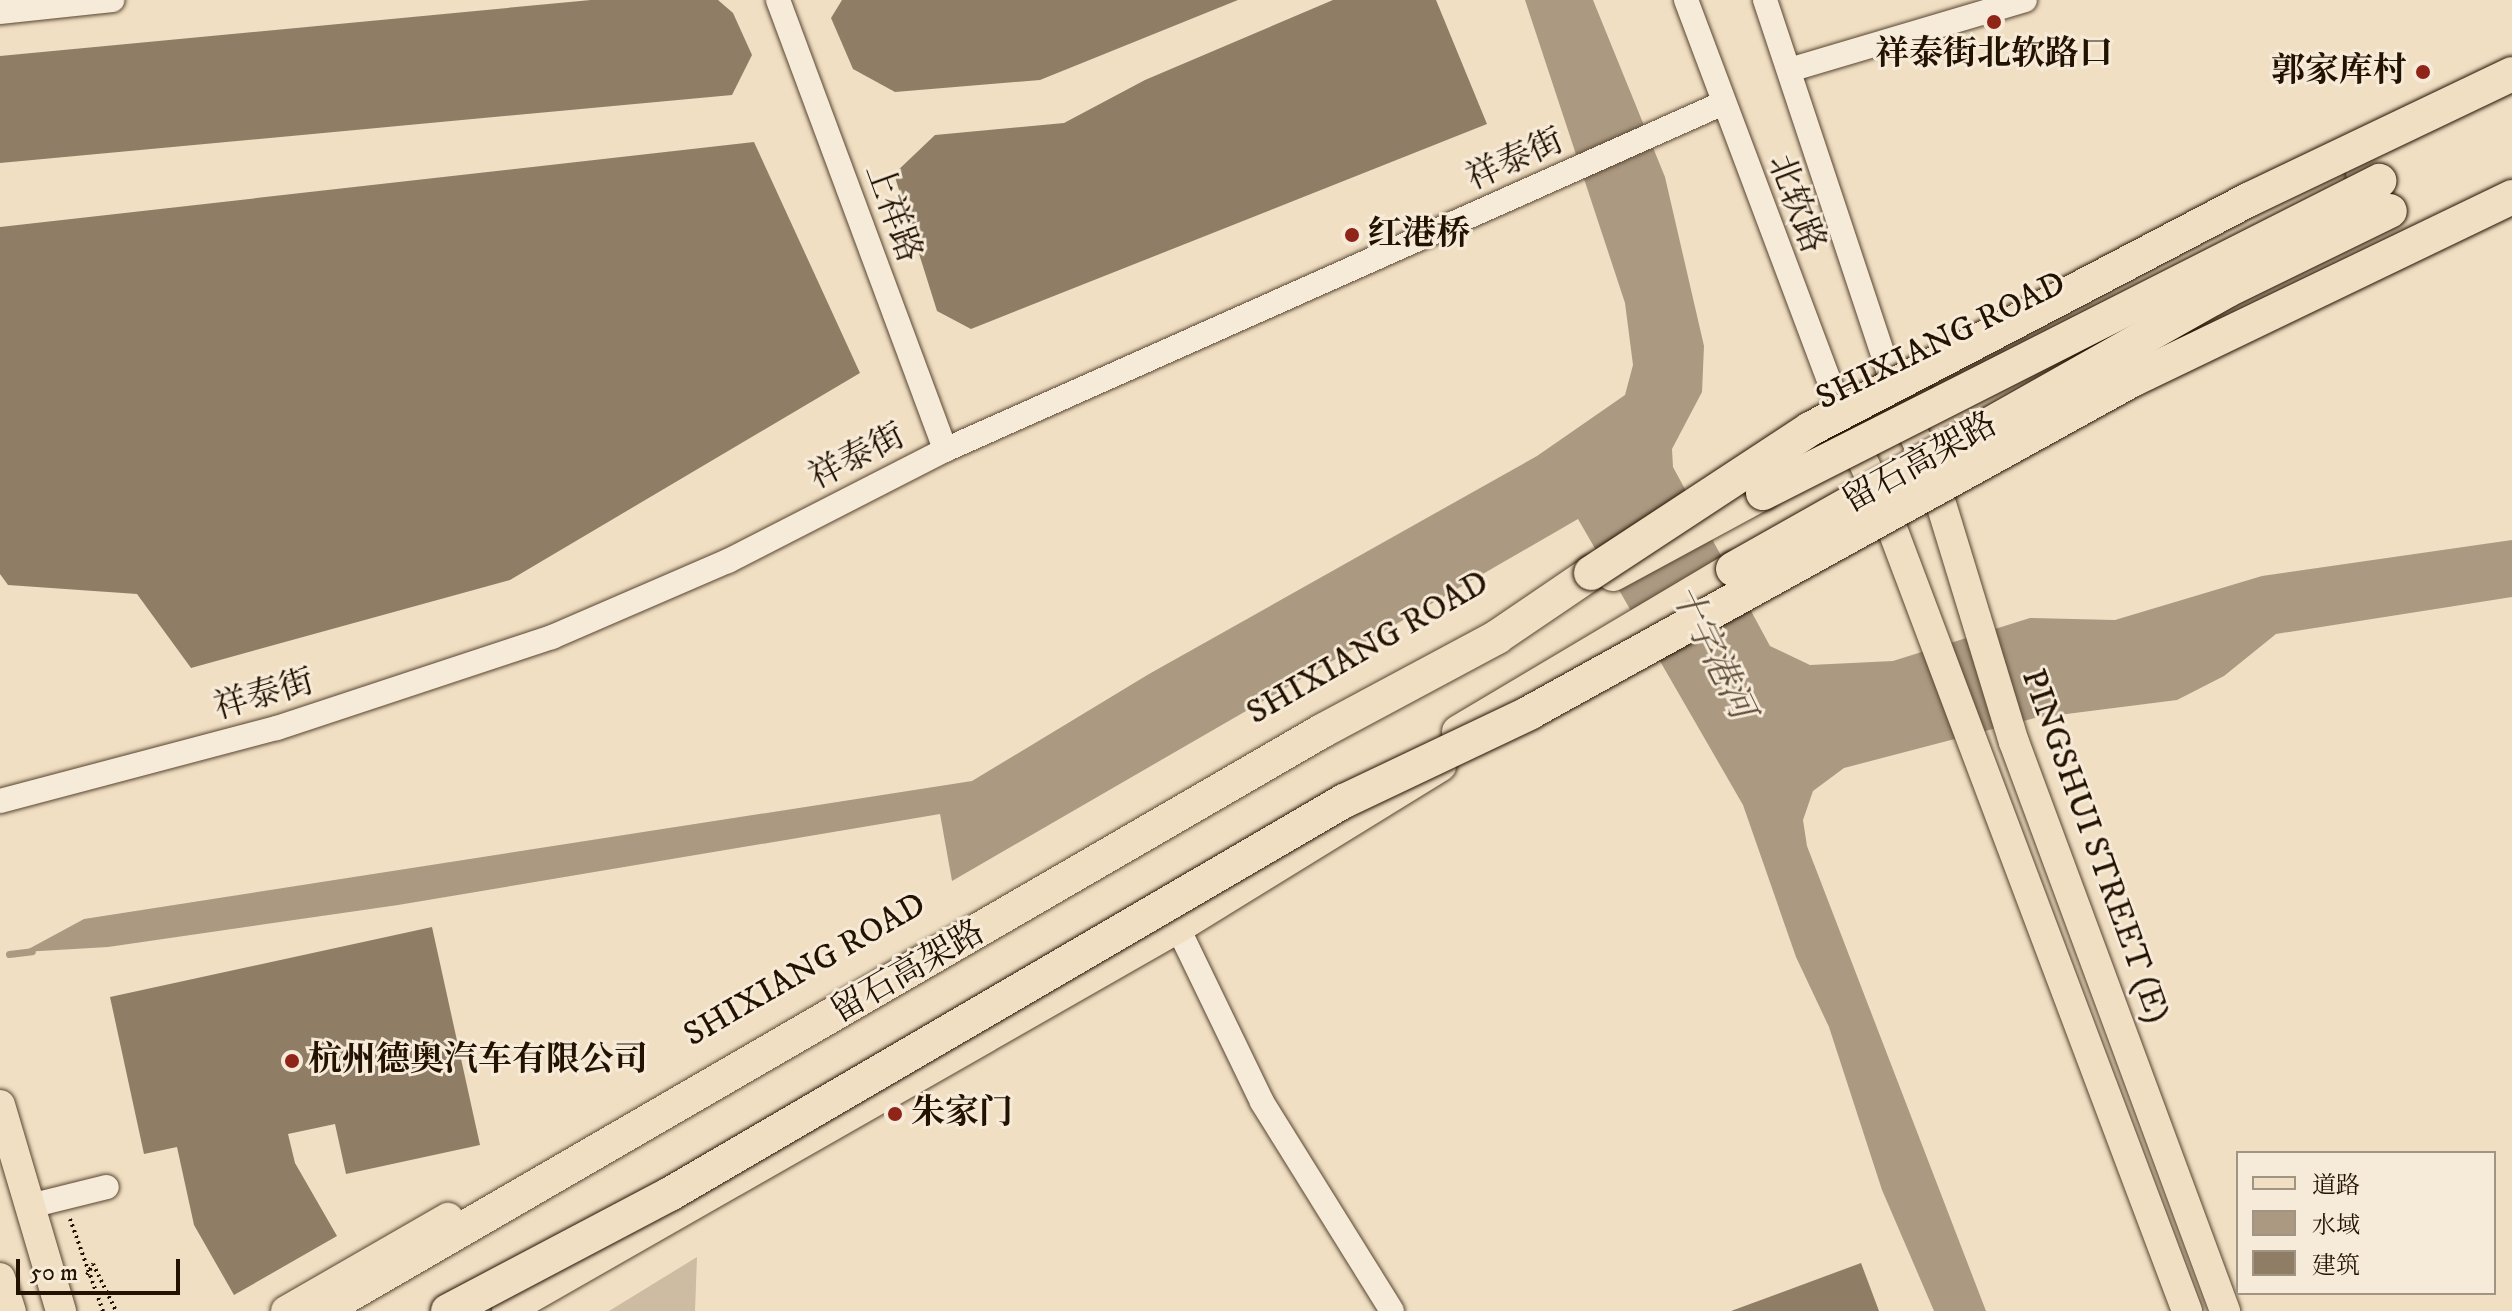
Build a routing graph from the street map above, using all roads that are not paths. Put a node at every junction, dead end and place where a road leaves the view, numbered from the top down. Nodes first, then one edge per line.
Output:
1 (112, 0) edge
2 (778, 0) edge
3 (1686, 0) edge
4 (1765, 0) edge
5 (2025, 0) edge
6 (0, 12) edge
7 (1789, 70) junction
8 (2512, 74) edge
9 (2512, 96) edge
10 (1721, 104) junction
11 (2512, 105) edge
12 (2512, 121) edge
13 (2445, 130) junction
14 (2512, 154) edge
15 (2512, 166) edge
16 (2512, 177) edge
17 (2512, 197) edge
18 (2388, 207) junction
19 (1900, 405) junction
20 (1848, 430) junction
21 (945, 450) junction
22 (1931, 471) junction
23 (1881, 499) junction
24 (1497, 637) junction
25 (0, 801) edge
26 (1344, 801) junction
27 (1178, 928) junction
28 (0, 1105) edge
29 (107, 1187) dead end
30 (30, 1206) junction
31 (0, 1278) edge
32 (11, 1311) edge
33 (61, 1311) edge
34 (286, 1311) edge
35 (321, 1311) edge
36 (448, 1311) edge
37 (507, 1311) edge
38 (1392, 1311) edge
39 (2187, 1311) edge
40 (2225, 1311) edge

1 - 6 street
2 - 21 street, 上祥路
3 - 10 street, 北软路
4 - 7 street, 北软路
5 - 7 street
7 - 19 street, 北软路
8 - 24 highway, 留石高架路, bridge
9 - 13 main road, SHIXIANG ROAD
10 - 20 street, 北软路
10 - 21 street, 祥泰街
11 - 13 highway
12 - 18 highway, 留石高架路
13 - 19 main road, SHIXIANG ROAD
14 - 18 highway, 留石高架路
15 - 18 highway
16 - 18 main road
17 - 26 highway, 留石高架路, bridge
18 - 22 main road
18 - 24 highway, 留石高架路, bridge
18 - 26 highway, 留石高架路, bridge
19 - 20 main road, SHIXIANG ROAD
19 - 22 main road, PINGSHUI STREET (E)
20 - 23 main road
20 - 34 main road, SHIXIANG ROAD, bridge
21 - 25 street, 祥泰街
22 - 23 main road
22 - 40 main road, PINGSHUI STREET (E)
23 - 27 main road
23 - 39 main road
24 - 35 highway, 留石高架路
26 - 36 highway, 留石高架路, bridge
27 - 37 main road
27 - 38 street
28 - 30 main road
29 - 30 street
30 - 33 main road
31 - 32 main road

